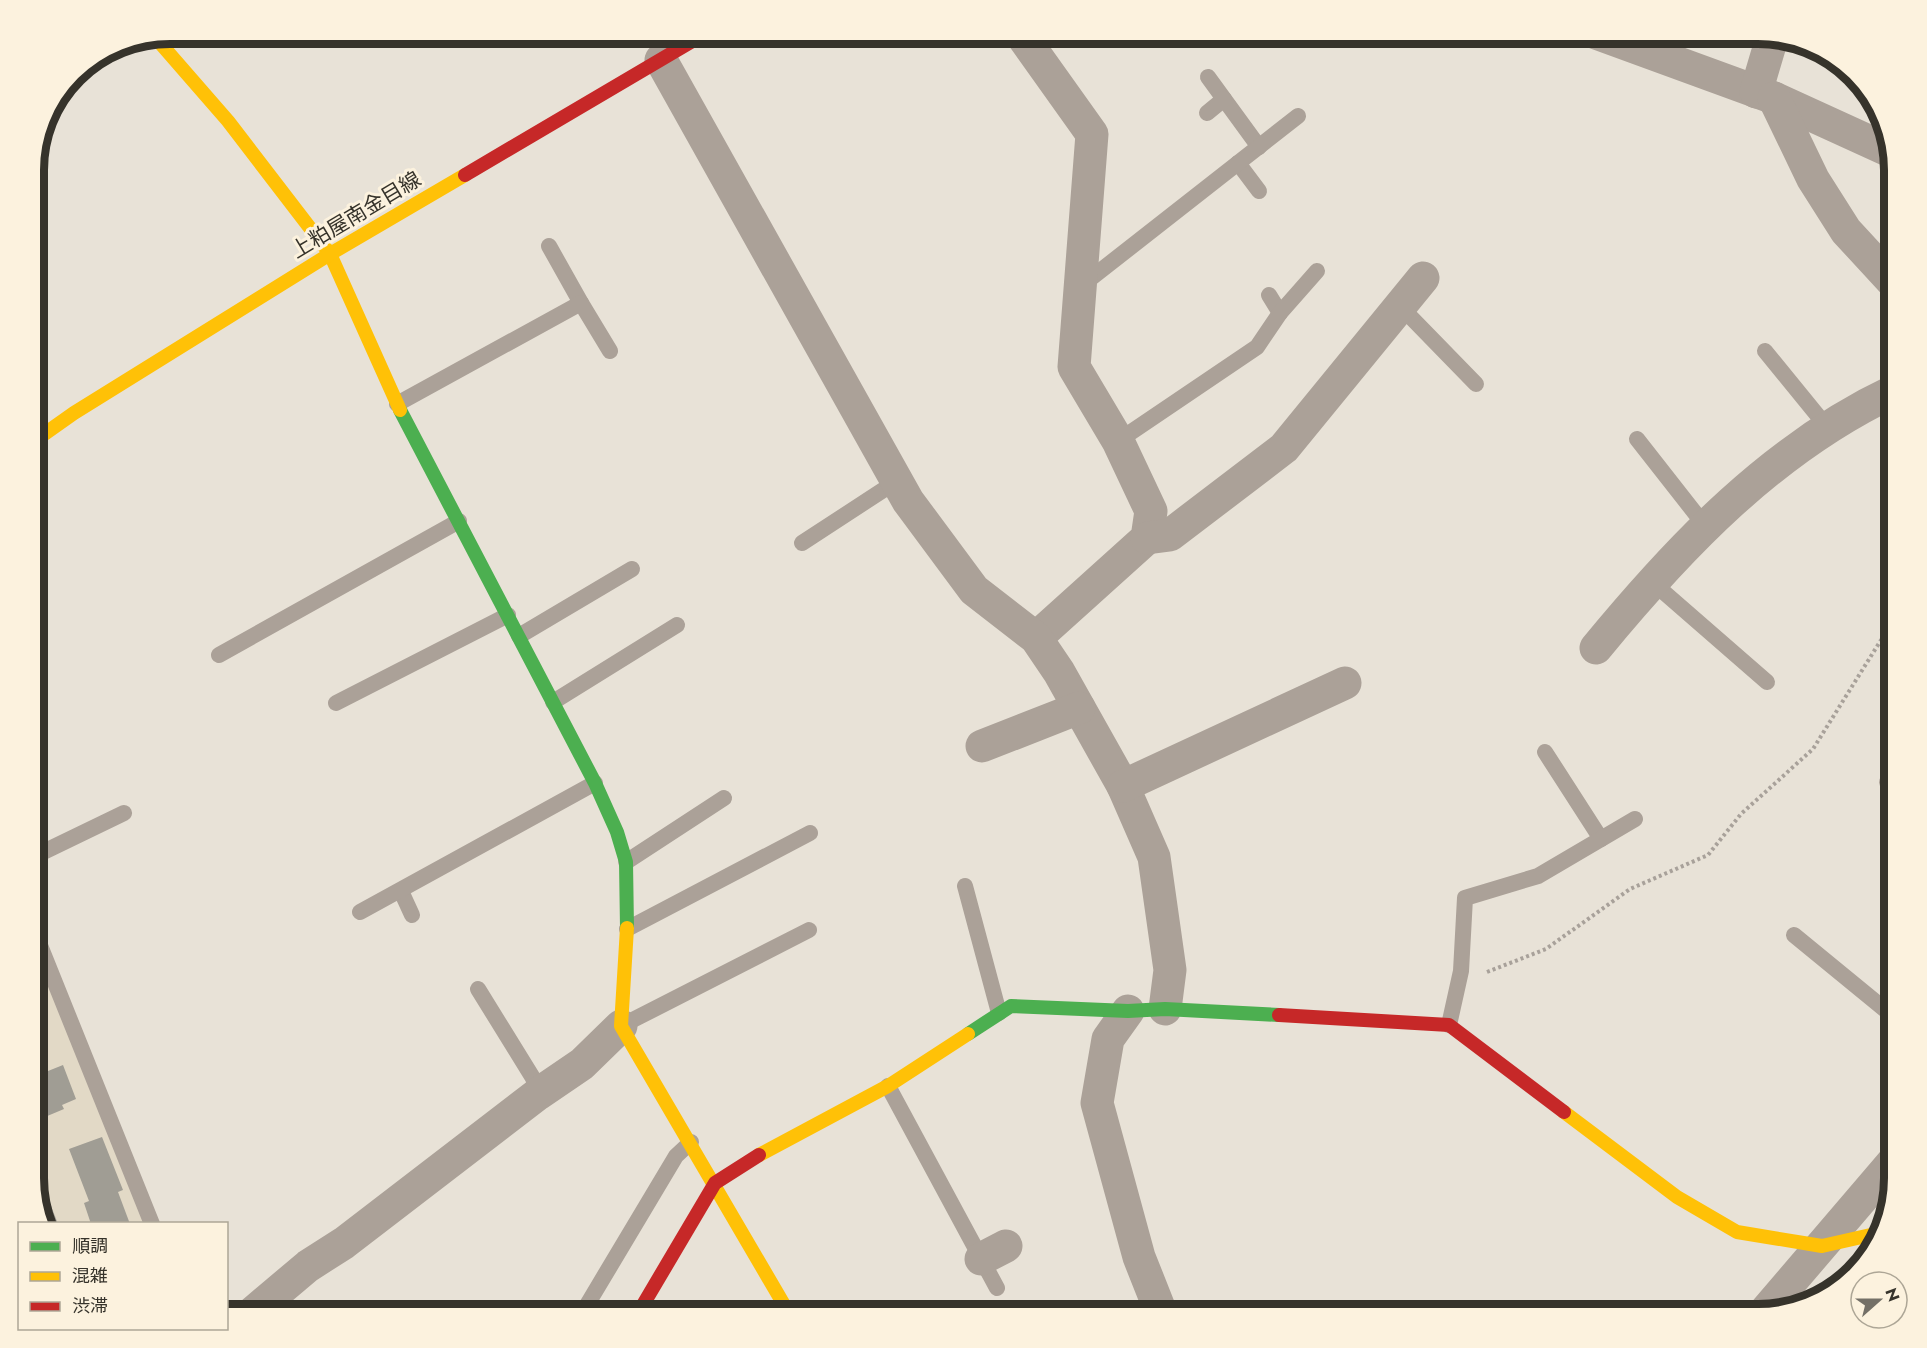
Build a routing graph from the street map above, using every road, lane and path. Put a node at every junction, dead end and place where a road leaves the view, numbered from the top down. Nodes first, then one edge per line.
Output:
1 (161, 44) edge
2 (688, 44) edge
3 (1028, 44) edge
4 (1626, 44) edge
5 (1771, 45) edge
6 (661, 60) junction
7 (1208, 77) dead end
8 (1765, 95) junction
9 (1224, 99) junction
10 (1207, 113) dead end
11 (1298, 116) dead end
12 (1258, 147) junction
13 (1881, 147) edge
14 (1238, 163) junction
15 (1259, 191) dead end
16 (549, 246) dead end
17 (330, 254) junction
18 (1317, 271) dead end
19 (1884, 272) edge
20 (1423, 278) dead end
21 (1080, 286) junction
22 (1269, 295) dead end
23 (581, 303) junction
24 (1400, 306) junction
25 (1280, 313) junction
26 (610, 351) dead end
27 (1765, 351) dead end
28 (1476, 384) dead end
29 (1884, 396) edge
30 (397, 404) junction
31 (1827, 427) junction
32 (44, 434) edge
33 (1637, 439) dead end
34 (1118, 441) junction
35 (897, 481) junction
36 (459, 521) junction
37 (1706, 527) junction
38 (1147, 538) junction
39 (802, 543) dead end
40 (632, 569) dead end
41 (1651, 581) junction
42 (508, 615) junction
43 (677, 625) dead end
44 (519, 636) junction
45 (1036, 638) junction
46 (1884, 639) edge
47 (1596, 648) dead end
48 (219, 655) dead end
49 (1767, 682) dead end
50 (1345, 683) dead end
51 (553, 702) junction
52 (336, 703) dead end
53 (1079, 708) junction
54 (982, 746) dead end
55 (1545, 752) dead end
56 (595, 783) junction
57 (1123, 786) junction
58 (724, 798) dead end
59 (124, 813) dead end
60 (1635, 819) dead end
61 (810, 833) dead end
62 (1601, 839) junction
63 (44, 852) edge
64 (626, 862) junction
65 (965, 886) dead end
66 (401, 891) junction
67 (360, 912) dead end
68 (412, 915) dead end
69 (627, 929) junction
70 (809, 930) dead end
71 (1794, 934) dead end
72 (44, 955) edge
73 (1458, 984) junction
74 (478, 989) dead end
75 (1165, 1009) junction
76 (1884, 1009) edge
77 (1128, 1011) junction
78 (999, 1013) junction
79 (1449, 1025) junction
80 (621, 1026) junction
81 (888, 1086) junction
82 (538, 1094) junction
83 (691, 1142) junction
84 (1884, 1173) edge
85 (716, 1183) junction
86 (151, 1222) edge
87 (1869, 1235) edge
88 (1822, 1246) junction
89 (997, 1288) dead end
90 (1772, 1303) edge
91 (263, 1304) edge
92 (588, 1304) edge
93 (644, 1304) edge
94 (784, 1304) edge
95 (1158, 1304) edge

1 - 17 street
2 - 6 street, 上粕屋南金目線
3 - 21 street
4 - 8 street
5 - 8 street
6 - 17 street, 上粕屋南金目線
6 - 35 street
7 - 9 lane
8 - 13 street
8 - 19 street
9 - 10 lane
9 - 12 lane
11 - 12 lane
12 - 14 lane
14 - 15 lane
14 - 21 lane
16 - 23 lane
17 - 30 street
17 - 32 street, 上粕屋南金目線
18 - 25 lane
20 - 24 street
21 - 34 street
22 - 25 lane
23 - 26 lane
23 - 30 lane
24 - 28 lane
24 - 38 street
25 - 34 lane
27 - 31 lane
29 - 31 street
30 - 36 street
31 - 37 street
33 - 37 lane
34 - 38 street
35 - 39 lane
35 - 45 street
36 - 42 street
36 - 48 lane
37 - 41 street
38 - 45 street
40 - 44 lane
41 - 47 street
41 - 49 lane
42 - 44 street
42 - 52 lane
43 - 51 lane
44 - 51 street
45 - 53 street
46 - 73 path
50 - 57 street
51 - 56 street
53 - 54 street
53 - 57 street
55 - 62 lane
56 - 64 street
56 - 66 lane
57 - 75 street
58 - 64 lane
59 - 63 lane
60 - 62 lane
61 - 69 lane
62 - 73 lane
64 - 69 street
65 - 78 lane
66 - 67 lane
66 - 68 lane
69 - 80 street
70 - 80 lane
71 - 76 lane
72 - 86 lane
73 - 79 lane
74 - 82 lane
75 - 77 street
75 - 79 street
77 - 78 street
77 - 95 street
78 - 81 street
79 - 88 street
80 - 82 street
80 - 83 street
81 - 85 street
81 - 89 lane
82 - 91 street
83 - 85 street
83 - 92 lane
84 - 88 street
85 - 93 street
85 - 94 street
87 - 88 street
88 - 90 street

